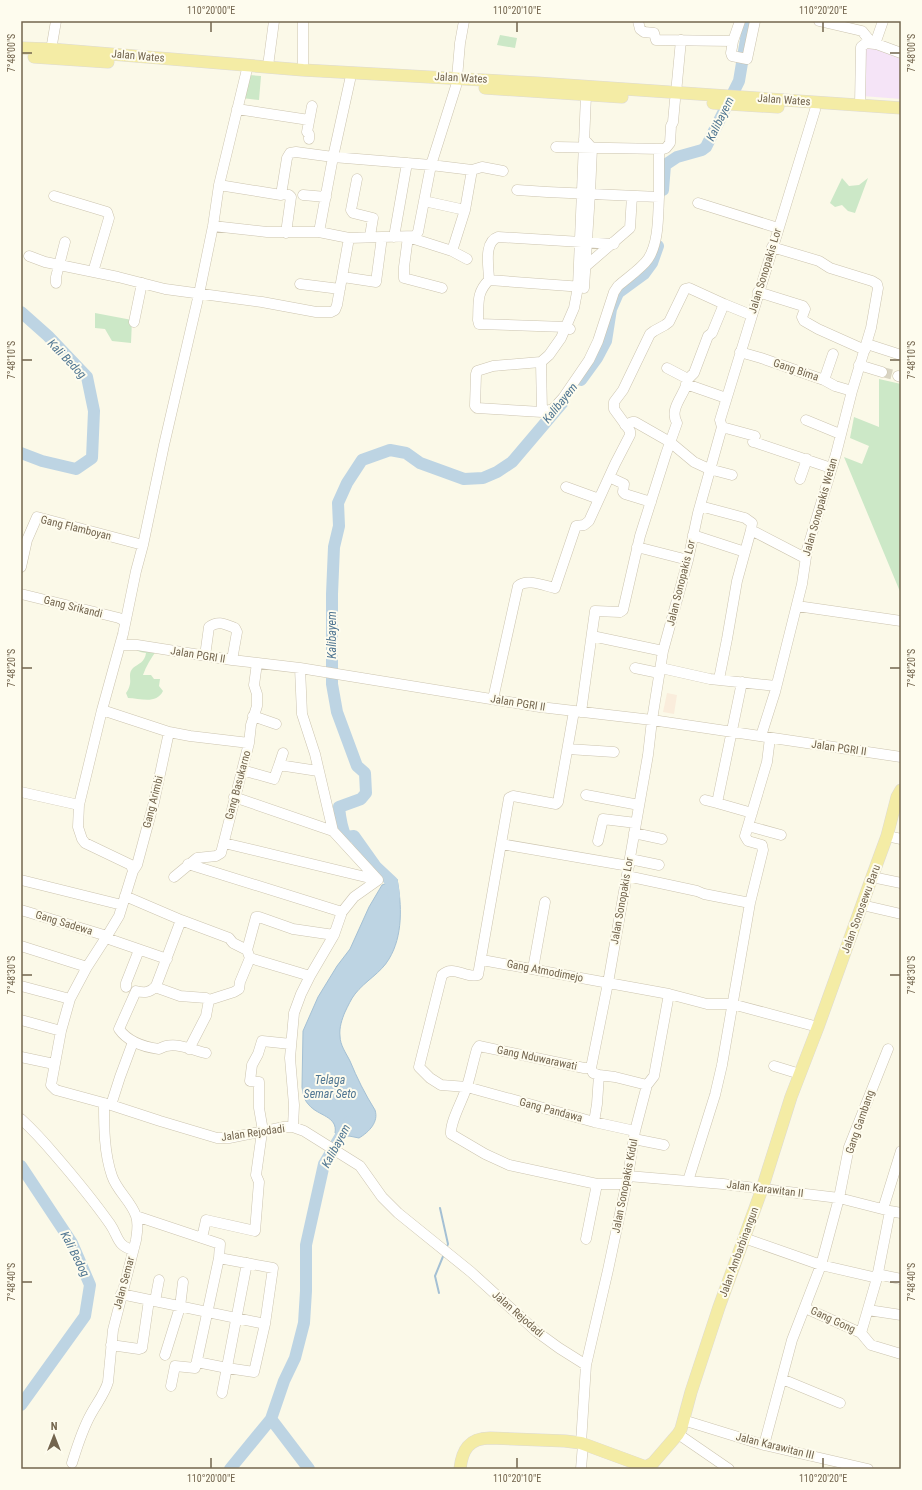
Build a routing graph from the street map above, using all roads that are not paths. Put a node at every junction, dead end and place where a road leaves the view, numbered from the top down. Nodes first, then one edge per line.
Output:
1 (56, 21) edge
2 (274, 21) edge
3 (303, 21) edge
4 (638, 21) edge
5 (740, 21) edge
6 (755, 21) edge
7 (821, 21) edge
8 (883, 21) edge
9 (460, 22) edge
10 (679, 41) junction
11 (733, 41) junction
12 (876, 44) junction
13 (21, 48) edge
14 (50, 53) junction
15 (901, 53) edge
16 (21, 56) edge
17 (268, 66) junction
18 (248, 69) junction
19 (303, 70) junction
20 (350, 80) junction
21 (457, 82) junction
22 (586, 95) junction
23 (673, 97) junction
24 (747, 101) junction
25 (860, 105) junction
26 (312, 106) dead end
27 (901, 108) edge
28 (237, 109) junction
29 (815, 110) junction
30 (901, 116) edge
31 (309, 120) junction
32 (309, 139) dead end
33 (587, 145) junction
34 (556, 147) dead end
35 (659, 150) junction
36 (333, 157) junction
37 (407, 163) junction
38 (431, 165) junction
39 (472, 170) junction
40 (503, 171) dead end
41 (357, 179) dead end
42 (219, 184) junction
43 (517, 190) dead end
44 (586, 193) junction
45 (281, 194) junction
46 (303, 195) dead end
47 (54, 196) dead end
48 (632, 196) junction
49 (326, 197) junction
50 (659, 197) junction
51 (424, 201) junction
52 (698, 203) dead end
53 (465, 210) junction
54 (213, 226) junction
55 (778, 228) junction
56 (286, 232) junction
57 (320, 232) junction
58 (370, 236) junction
59 (382, 236) junction
60 (394, 236) junction
61 (408, 237) junction
62 (349, 238) junction
63 (65, 242) dead end
64 (583, 242) junction
65 (614, 244) junction
66 (772, 247) junction
67 (452, 251) junction
68 (29, 256) dead end
69 (467, 259) dead end
70 (59, 264) junction
71 (586, 266) junction
72 (93, 272) junction
73 (342, 277) junction
74 (489, 280) junction
75 (56, 283) dead end
76 (142, 283) junction
77 (300, 284) dead end
78 (581, 287) junction
79 (442, 288) dead end
80 (340, 289) junction
81 (758, 292) junction
82 (199, 294) junction
83 (724, 304) junction
84 (751, 315) junction
85 (134, 322) dead end
86 (569, 329) junction
87 (866, 347) junction
88 (740, 352) junction
89 (833, 354) dead end
90 (901, 355) edge
91 (859, 365) junction
92 (541, 366) junction
93 (667, 368) dead end
94 (882, 372) tunnel mouth
95 (824, 380) junction
96 (687, 381) junction
97 (852, 391) junction
98 (726, 398) junction
99 (542, 412) junction
100 (806, 420) dead end
101 (625, 424) junction
102 (722, 427) junction
103 (840, 434) junction
104 (670, 442) junction
105 (807, 459) junction
106 (831, 468) junction
107 (709, 469) junction
108 (732, 475) dead end
109 (609, 477) junction
110 (800, 479) dead end
111 (566, 487) dead end
112 (599, 499) junction
113 (651, 502) junction
114 (700, 506) junction
115 (751, 527) junction
116 (693, 535) junction
117 (143, 545) junction
118 (637, 547) junction
119 (745, 552) junction
120 (805, 558) junction
121 (688, 560) junction
122 (21, 567) edge
123 (21, 594) edge
124 (797, 606) junction
125 (125, 621) junction
126 (901, 621) edge
127 (124, 634) junction
128 (592, 636) junction
129 (120, 645) junction
130 (137, 645) junction
131 (663, 651) junction
132 (205, 656) junction
133 (232, 660) junction
134 (257, 663) junction
135 (300, 668) junction
136 (635, 668) dead end
137 (660, 670) junction
138 (718, 679) junction
139 (742, 682) junction
140 (776, 686) junction
141 (493, 699) junction
142 (102, 710) junction
143 (577, 711) junction
144 (253, 716) junction
145 (652, 720) junction
146 (276, 724) dead end
147 (169, 732) junction
148 (732, 732) junction
149 (765, 737) junction
150 (249, 743) junction
151 (568, 749) junction
152 (614, 752) dead end
153 (283, 753) dead end
154 (901, 756) edge
155 (279, 765) junction
156 (242, 770) junction
157 (318, 771) junction
158 (21, 792) edge
159 (586, 795) dead end
160 (900, 795) edge
161 (234, 798) junction
162 (705, 800) dead end
163 (717, 803) junction
164 (639, 804) junction
165 (79, 805) junction
166 (752, 813) junction
167 (748, 826) junction
168 (635, 828) junction
169 (333, 831) junction
170 (781, 834) dead end
171 (887, 836) junction
172 (662, 839) dead end
173 (901, 839) edge
174 (598, 841) dead end
175 (224, 843) junction
176 (501, 844) junction
177 (188, 864) junction
178 (659, 865) dead end
179 (628, 867) junction
180 (133, 871) junction
181 (174, 877) dead end
182 (872, 877) junction
183 (21, 880) edge
184 (378, 880) junction
185 (901, 883) edge
186 (124, 900) junction
187 (545, 902) dead end
188 (750, 903) junction
189 (862, 905) junction
190 (21, 910) edge
191 (342, 912) junction
192 (901, 914) edge
193 (180, 920) junction
194 (334, 935) junction
195 (106, 937) junction
196 (21, 946) edge
197 (139, 950) junction
198 (248, 954) junction
199 (167, 959) junction
200 (482, 960) junction
201 (87, 967) junction
202 (534, 969) junction
203 (310, 976) junction
204 (608, 983) junction
205 (21, 986) edge
206 (126, 987) dead end
207 (155, 987) junction
208 (670, 994) junction
209 (70, 999) junction
210 (209, 1000) junction
211 (732, 1004) junction
212 (21, 1020) edge
213 (818, 1027) junction
214 (62, 1031) junction
215 (133, 1042) junction
216 (291, 1044) junction
217 (482, 1046) joint
218 (189, 1049) junction
219 (888, 1049) dead end
220 (206, 1053) dead end
221 (21, 1057) edge
222 (54, 1064) junction
223 (774, 1066) dead end
224 (591, 1068) junction
225 (800, 1074) junction
226 (599, 1075) junction
227 (647, 1085) junction
228 (467, 1087) junction
229 (108, 1104) junction
230 (21, 1119) edge
231 (594, 1122) junction
232 (293, 1127) junction
233 (262, 1131) junction
234 (634, 1135) junction
235 (664, 1145) dead end
236 (901, 1151) edge
237 (627, 1180) junction
238 (688, 1181) junction
239 (597, 1184) junction
240 (762, 1189) junction
241 (839, 1198) junction
242 (887, 1210) junction
243 (901, 1213) edge
244 (136, 1216) junction
245 (202, 1238) junction
246 (744, 1238) junction
247 (586, 1239) dead end
248 (133, 1250) junction
249 (219, 1258) junction
250 (247, 1263) junction
251 (821, 1265) junction
252 (877, 1276) junction
253 (901, 1279) edge
254 (159, 1280) dead end
255 (183, 1282) dead end
256 (121, 1294) junction
257 (152, 1300) junction
258 (180, 1307) junction
259 (805, 1308) junction
260 (868, 1310) junction
261 (207, 1312) junction
262 (901, 1315) edge
263 (236, 1318) junction
264 (265, 1324) junction
265 (861, 1333) junction
266 (111, 1346) junction
267 (901, 1354) edge
268 (165, 1355) dead end
269 (197, 1362) junction
270 (586, 1365) junction
271 (226, 1368) junction
272 (782, 1379) junction
273 (171, 1386) dead end
274 (222, 1393) dead end
275 (840, 1403) dead end
276 (683, 1420) junction
277 (678, 1434) junction
278 (582, 1444) junction
279 (764, 1445) junction
280 (72, 1464) dead end
281 (645, 1468) edge
282 (460, 1469) edge
283 (581, 1469) edge
284 (729, 1469) edge
285 (868, 1469) edge

1 - 14 street
2 - 17 street
3 - 19 street
4 - 10 street
5 - 11 street
6 - 11 street
7 - 12 street
8 - 12 street
9 - 21 street
10 - 11 street
10 - 23 street
12 - 15 street
12 - 25 street
13 - 14 main road, Jalan Wates
14 - 16 main road, Jalan Wates
14 - 18 main road, Jalan Wates
17 - 18 main road, Jalan Wates
17 - 19 main road, Jalan Wates
18 - 20 main road, Jalan Wates
18 - 28 street
19 - 21 main road, Jalan Wates
20 - 21 main road, Jalan Wates
20 - 36 street
21 - 22 main road, Jalan Wates
21 - 23 main road, Jalan Wates
21 - 38 street
22 - 23 main road, Jalan Wates
22 - 33 street
23 - 24 main road, Jalan Wates
23 - 35 street
24 - 25 main road, Jalan Wates
24 - 29 main road, Jalan Wates
25 - 27 main road, Jalan Wates
26 - 31 street
28 - 31 street
28 - 42 street
29 - 30 main road, Jalan Wates
29 - 55 street, Jalan Sonopakis Lor
31 - 32 street
33 - 34 street
33 - 35 street
33 - 44 street
35 - 50 street
36 - 37 street
36 - 45 street
36 - 49 street
37 - 38 street
37 - 60 street
38 - 39 street
38 - 51 street
39 - 40 street
39 - 53 street
41 - 58 street
42 - 45 street
42 - 54 street
43 - 44 street
44 - 48 street
44 - 64 street
45 - 56 street
46 - 49 street
47 - 72 street
48 - 50 street
48 - 65 street
49 - 57 street
50 - 99 street
51 - 53 street
51 - 61 street
52 - 55 street
53 - 67 street
54 - 56 street
54 - 82 street
55 - 66 street, Jalan Sonopakis Lor
56 - 57 street
57 - 62 street
58 - 59 street
58 - 62 street
59 - 60 street
59 - 73 street
60 - 61 street
61 - 67 street
61 - 79 street
62 - 73 street
63 - 70 street
64 - 65 street
64 - 71 street
64 - 74 street
64 - 78 street
65 - 71 street
66 - 81 street, Jalan Sonopakis Lor
66 - 87 street, Jalan Sonopakis Wetan
67 - 69 street
68 - 70 street
70 - 72 street
70 - 75 street
71 - 78 street
72 - 76 street
73 - 80 street
74 - 78 street
74 - 86 street
76 - 82 street
76 - 85 street
77 - 80 street
78 - 86 street
80 - 82 street
81 - 84 street, Jalan Sonopakis Lor
81 - 87 street
82 - 117 street
83 - 84 street
83 - 96 street
83 - 101 street
84 - 88 street, Jalan Sonopakis Lor
86 - 92 street
87 - 90 street
87 - 91 street, Jalan Sonopakis Wetan
88 - 95 street, Gang Bima
88 - 98 street, Jalan Sonopakis Lor
89 - 95 street
91 - 94 street
91 - 97 street, Jalan Sonopakis Wetan
92 - 99 street
92 - 99 street
93 - 96 street
95 - 97 street, Gang Bima
96 - 98 street
96 - 104 street
97 - 103 street, Jalan Sonopakis Wetan
98 - 102 street, Jalan Sonopakis Lor
100 - 103 street
101 - 104 street
101 - 109 street
102 - 105 street
102 - 107 street, Jalan Sonopakis Lor
103 - 106 street, Jalan Sonopakis Wetan
104 - 107 street
104 - 113 street
105 - 106 street
105 - 110 street
106 - 120 street, Jalan Sonopakis Wetan
107 - 108 street
107 - 114 street, Jalan Sonopakis Lor
109 - 112 street
109 - 113 street
111 - 112 street
112 - 141 street
113 - 118 street
114 - 115 street
114 - 116 street, Jalan Sonopakis Lor
115 - 119 street
115 - 120 street
116 - 119 street
116 - 121 street, Jalan Sonopakis Lor
117 - 122 street, Gang Flamboyan
117 - 125 street
118 - 121 street
118 - 128 street
119 - 138 street
120 - 124 street, Jalan Sonopakis Wetan
121 - 131 street, Jalan Sonopakis Lor
123 - 125 street, Gang Srikandi
124 - 126 street
124 - 140 street, Jalan Sonopakis Wetan
125 - 127 street
127 - 129 street
127 - 130 street
128 - 131 street
128 - 143 street
129 - 130 street, Jalan PGRI II
129 - 142 street
130 - 132 street, Jalan PGRI II
131 - 137 street, Jalan Sonopakis Lor
132 - 133 street, Jalan PGRI II
132 - 133 street
133 - 134 street, Jalan PGRI II
134 - 135 street, Jalan PGRI II
134 - 144 street, Gang Basukarno
135 - 141 street, Jalan PGRI II
135 - 157 street
136 - 137 street
137 - 138 street
137 - 145 street, Jalan Sonopakis Lor
138 - 139 street
139 - 140 street
139 - 148 street
140 - 149 street, Jalan Sonopakis Wetan
141 - 143 street, Jalan PGRI II
142 - 147 street
142 - 165 street
143 - 145 street, Jalan PGRI II
143 - 151 street
144 - 146 street
144 - 150 street, Gang Basukarno
145 - 148 street, Jalan PGRI II
145 - 164 street, Jalan Sonopakis Lor
147 - 150 street
147 - 180 street, Gang Arimbi
148 - 149 street, Jalan PGRI II
148 - 163 street
149 - 154 street, Jalan PGRI II
149 - 166 street, Jalan Sonopakis Wetan
150 - 156 street, Gang Basukarno
151 - 152 street
151 - 176 street
153 - 155 street
155 - 156 street
155 - 157 street
156 - 161 street, Gang Basukarno
157 - 169 street
158 - 165 street
159 - 164 street
160 - 171 main road, Jalan Sonosewu Baru
161 - 169 street
161 - 175 street, Gang Basukarno
162 - 163 street
163 - 166 street
164 - 168 street, Jalan Sonopakis Lor
165 - 180 street
166 - 167 street, Jalan Sonopakis Wetan
167 - 170 street
167 - 188 street
168 - 172 street
168 - 174 street
168 - 179 street, Jalan Sonopakis Lor
169 - 184 street
171 - 173 street
171 - 182 main road, Jalan Sonosewu Baru
175 - 177 street
175 - 184 street
176 - 179 street
176 - 200 street
177 - 181 street
177 - 191 street
178 - 179 street
179 - 188 street
179 - 204 street, Jalan Sonopakis Lor
180 - 186 street, Jalan Rejodadi
182 - 185 street
182 - 189 main road, Jalan Sonosewu Baru
183 - 186 street
184 - 191 street
186 - 193 street
186 - 195 street, Jalan Rejodadi
187 - 202 street
188 - 211 street
189 - 192 street
189 - 213 main road, Jalan Sonosewu Baru
190 - 195 street, Gang Sadewa
191 - 194 street
193 - 198 street
193 - 199 street
194 - 198 street
194 - 203 street
195 - 197 street, Gang Sadewa
195 - 201 street, Jalan Rejodadi
196 - 201 street
197 - 199 street, Gang Sadewa
197 - 206 street
198 - 203 street
198 - 210 street
199 - 207 street
200 - 202 street, Gang Atmodimejo
200 - 228 street, Gang Pandawa
201 - 209 street, Jalan Rejodadi
202 - 204 street, Gang Atmodimejo
203 - 216 street
204 - 208 street
204 - 224 street, Jalan Sonopakis Lor
205 - 209 street
207 - 210 street
207 - 215 street
208 - 211 street
208 - 227 street, Jalan Sonopakis Kidul
209 - 214 street, Jalan Rejodadi
210 - 218 street
211 - 213 street
211 - 238 street
212 - 214 street
213 - 225 main road, Jalan Ambarbinangun
214 - 222 street, Jalan Rejodadi
215 - 218 street
215 - 229 street
216 - 232 street
216 - 233 street
217 - 224 street, Gang Nduwarawati
217 - 228 street, Jalan Karawitan II
218 - 220 street
219 - 241 street, Gang Gambang
221 - 222 street
222 - 229 street, Jalan Rejodadi
223 - 225 street
224 - 226 street
225 - 240 main road, Jalan Ambarbinangun
226 - 227 street
226 - 231 street
227 - 234 street, Jalan Sonopakis Kidul
228 - 231 street, Gang Pandawa
228 - 239 street, Jalan Karawitan II
229 - 233 street, Jalan Rejodadi
229 - 244 street
230 - 248 street
231 - 234 street, Gang Pandawa
232 - 233 street, Jalan Rejodadi
232 - 270 street, Jalan Rejodadi
233 - 245 street
234 - 235 street, Gang Pandawa
234 - 237 street, Jalan Sonopakis Kidul
236 - 242 street
237 - 238 street, Jalan Karawitan II
237 - 239 street, Jalan Karawitan II
237 - 270 street, Jalan Sonopakis Kidul
238 - 240 street, Jalan Karawitan II
239 - 247 street
240 - 241 street, Jalan Karawitan II
240 - 246 main road, Jalan Ambarbinangun
241 - 242 street, Jalan Karawitan II
241 - 251 street, Gang Gambang
242 - 243 street, Jalan Karawitan II
242 - 252 street
244 - 245 street
244 - 248 street, Jalan Semar
245 - 249 street
246 - 251 street
246 - 276 main road, Jalan Ambarbinangun
248 - 256 street, Jalan Semar
249 - 250 street
249 - 261 street
250 - 263 street
250 - 264 street
251 - 252 street
251 - 259 street, Gang Gambang
252 - 253 street
252 - 260 street
254 - 257 street
255 - 258 street
256 - 257 street
256 - 266 street, Jalan Semar
257 - 258 street
257 - 266 street
258 - 261 street
258 - 268 street
259 - 265 street, Gang Gong
259 - 272 street, Gang Gambang
260 - 262 street
260 - 265 street
261 - 263 street
261 - 269 street
263 - 264 street
263 - 271 street
264 - 271 street
265 - 267 street, Gang Gong
266 - 280 street, Jalan Semar
269 - 271 street
269 - 273 street
270 - 278 street, Jalan Sonopakis Kidul
271 - 274 street
272 - 275 street
272 - 279 street, Gang Gambang
276 - 277 main road, Jalan Ambarbinangun
276 - 279 street, Jalan Karawitan III
277 - 281 main road, Jalan Ambarbinangun
277 - 284 street
278 - 281 main road, Jalan Ambarbinangun
278 - 282 main road, Jalan Ambarbinangun
278 - 283 street, Jalan Sonopakis Kidul
279 - 285 street, Jalan Karawitan III

